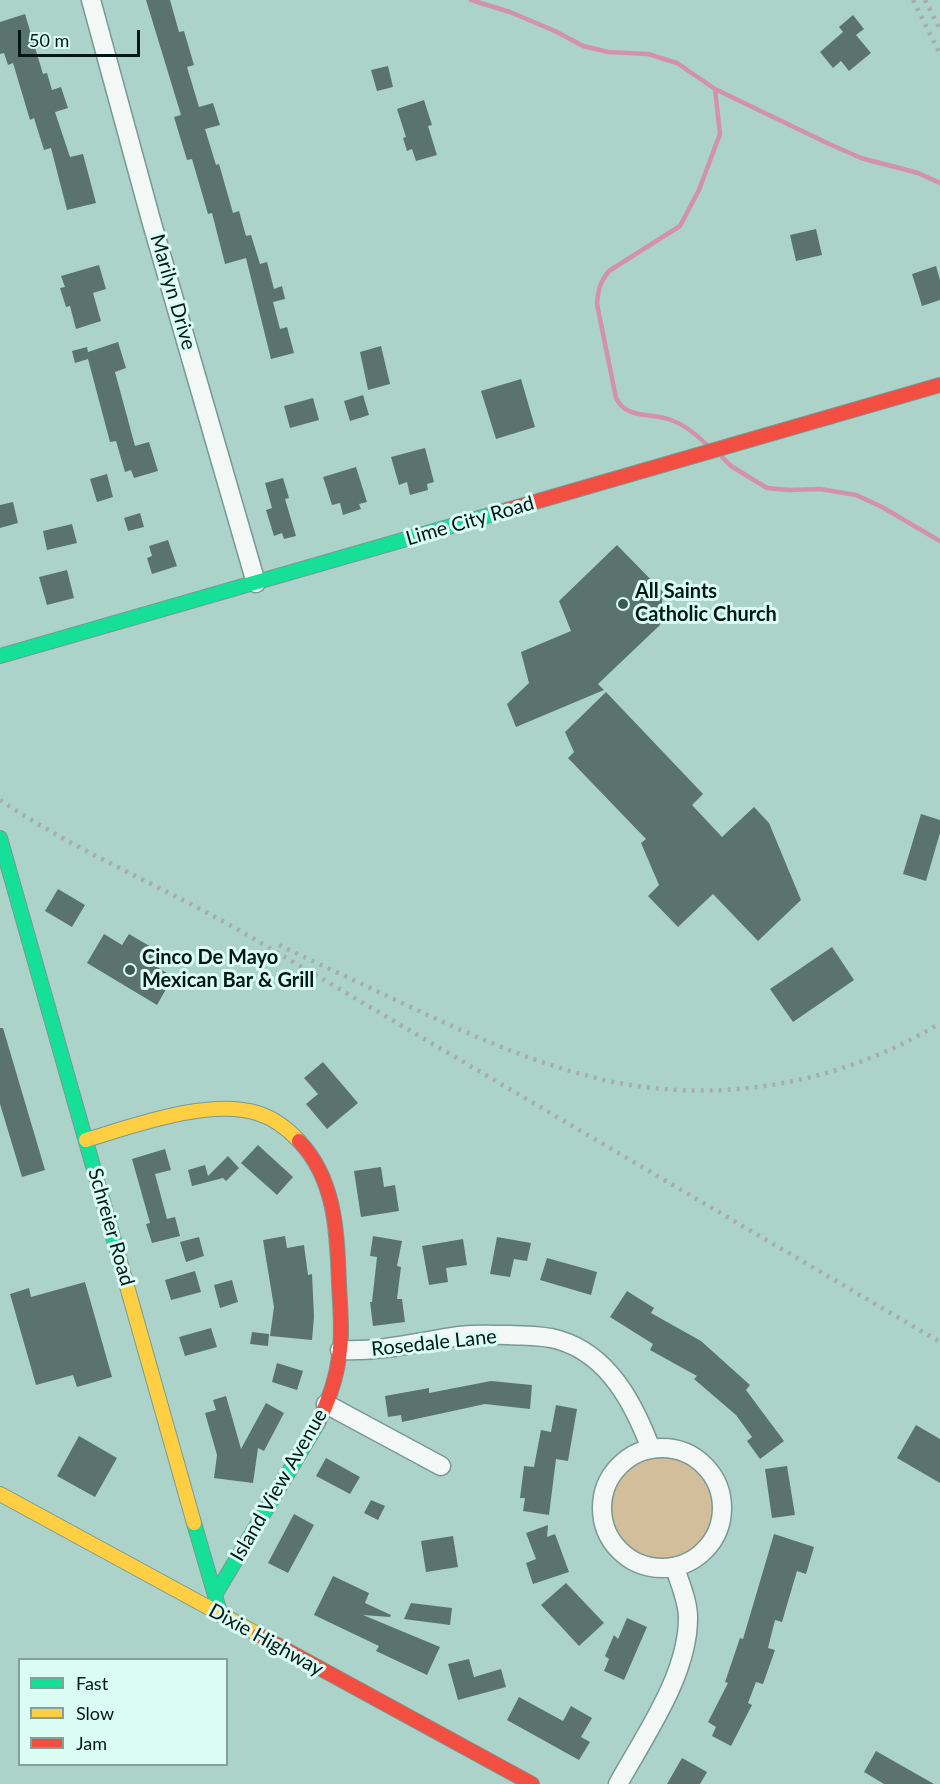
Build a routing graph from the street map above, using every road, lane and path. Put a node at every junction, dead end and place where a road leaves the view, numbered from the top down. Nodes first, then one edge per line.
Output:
1 (91, 0) edge
2 (940, 385) edge
3 (256, 583) junction
4 (0, 656) edge
5 (0, 838) edge
6 (86, 1140) junction
7 (340, 1350) junction
8 (326, 1404) junction
9 (651, 1449) junction
10 (441, 1466) dead end
11 (0, 1494) edge
12 (675, 1568) junction
13 (215, 1595) junction
14 (221, 1616) junction
15 (532, 1784) edge
16 (618, 1784) edge

1 - 3 street, Marilyn Drive
2 - 3 street, Lime City Road
3 - 4 street, Lime City Road
5 - 6 street, Schreier Road
6 - 7 street, Island View Avenue
6 - 13 street, Schreier Road
7 - 8 street, Island View Avenue
7 - 9 street, Rosedale Lane
8 - 10 street
8 - 13 street, Island View Avenue
9 - 12 street
9 - 12 street
11 - 14 street, Dixie Highway
12 - 16 street
13 - 14 street, Schreier Road
14 - 15 street, Dixie Highway

